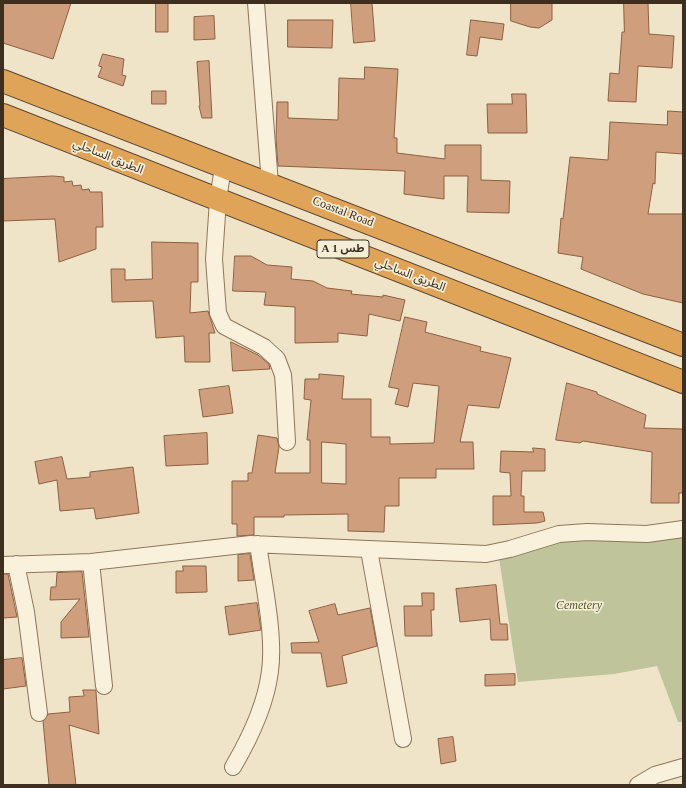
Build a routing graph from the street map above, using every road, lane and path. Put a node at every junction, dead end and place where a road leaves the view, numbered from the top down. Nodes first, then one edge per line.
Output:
1 (256, 3) edge
2 (3, 81) edge
3 (3, 115) edge
4 (224, 167) junction
5 (270, 184) junction
6 (218, 200) junction
7 (683, 345) edge
8 (683, 382) edge
9 (287, 442) dead end
10 (683, 529) edge
11 (258, 544) junction
12 (370, 550) junction
13 (91, 562) junction
14 (10, 564) edge
15 (104, 686) dead end
16 (39, 713) dead end
17 (403, 739) dead end
18 (233, 767) dead end
19 (683, 767) edge
20 (638, 785) edge

1 - 5 street
2 - 4 highway, Coastal Road / A 1 طس
3 - 6 highway, الطريق الساحلي / A 1 طس
4 - 5 highway, Coastal Road / A 1 طس
4 - 6 street
5 - 7 highway, Coastal Road / A 1 طس
6 - 8 highway, الطريق الساحلي / A 1 طس
6 - 9 street
10 - 12 street
11 - 12 street
11 - 13 street
11 - 18 street
12 - 17 street
13 - 14 street
13 - 15 street
14 - 16 street
19 - 20 street

